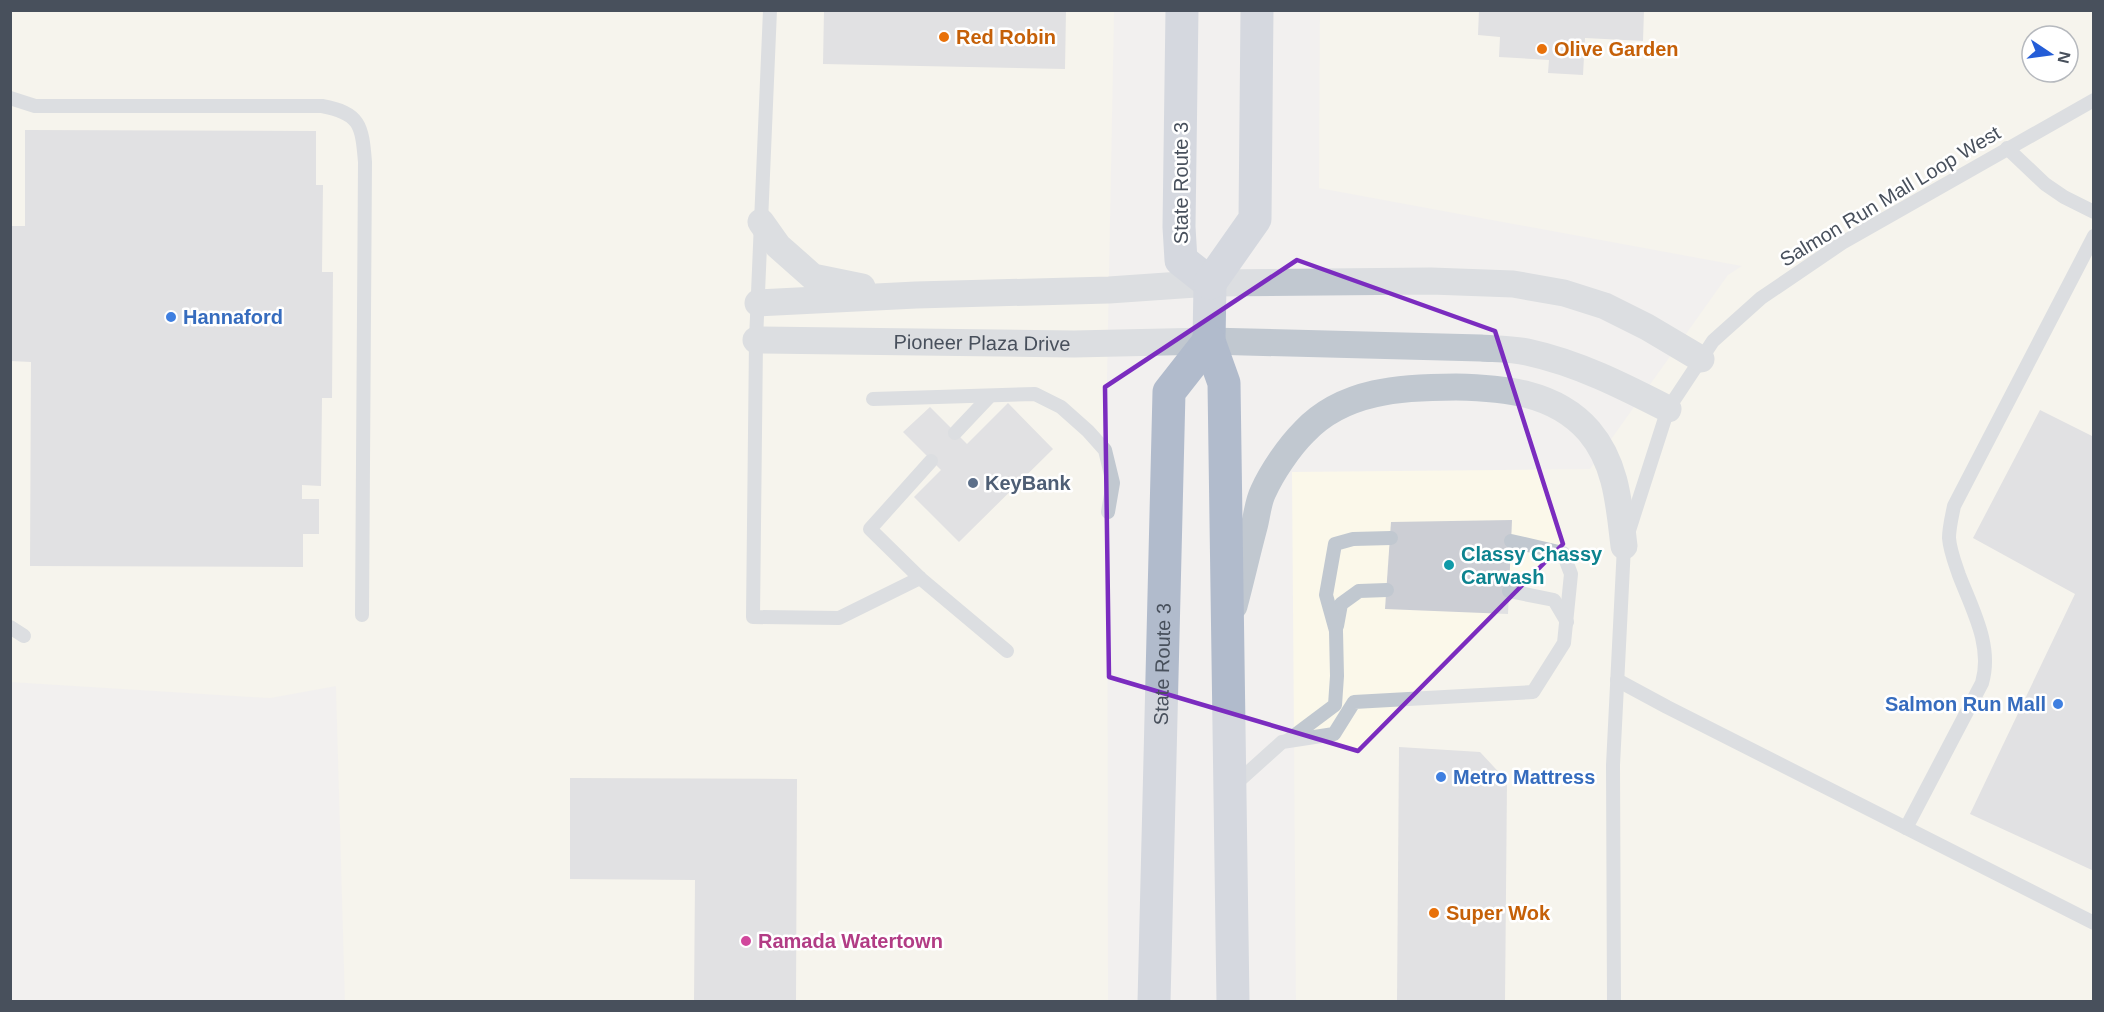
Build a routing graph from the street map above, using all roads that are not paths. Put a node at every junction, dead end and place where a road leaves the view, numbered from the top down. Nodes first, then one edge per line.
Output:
1 (770, 10) edge
2 (1182, 10) edge
3 (1257, 10) edge
4 (10, 98) edge
5 (2094, 100) edge
6 (2007, 148) junction
7 (2094, 212) edge
8 (761, 222) junction
9 (2094, 236) edge
10 (1210, 283) junction
11 (916, 295) junction
12 (758, 303) junction
13 (756, 340) junction
14 (1209, 341) junction
15 (1701, 359) junction
16 (990, 396) junction
17 (873, 399) dead end
18 (1668, 410) junction
19 (955, 433) dead end
20 (932, 461) dead end
21 (1108, 512) dead end
22 (1391, 538) dead end
23 (1511, 541) dead end
24 (1624, 546) junction
25 (920, 578) junction
26 (1387, 590) dead end
27 (1509, 591) dead end
28 (362, 615) dead end
29 (1567, 622) junction
30 (10, 627) edge
31 (1336, 632) junction
32 (1228, 633) junction
33 (24, 636) dead end
34 (1006, 651) dead end
35 (1617, 680) junction
36 (1285, 742) junction
37 (1230, 788) junction
38 (1906, 828) junction
39 (2094, 923) edge
40 (1154, 1002) edge
41 (1233, 1002) edge
42 (1614, 1002) edge

1 - 8 lane
2 - 10 main road, State Route 3
3 - 10 main road
4 - 28 lane
5 - 6 lane, Salmon Run Mall Loop West
6 - 7 lane
6 - 15 lane, Salmon Run Mall Loop West
8 - 11 street
8 - 12 lane
9 - 38 lane
10 - 11 street
10 - 14 main road
10 - 15 street
11 - 12 street
12 - 13 lane
13 - 14 street, Pioneer Plaza Drive
13 - 25 lane
14 - 18 street, Pioneer Plaza Drive
14 - 32 main road
14 - 40 main road, State Route 3
15 - 18 lane, Salmon Run Mall Loop West
16 - 17 lane
16 - 19 lane
16 - 21 lane
18 - 24 lane, Salmon Run Mall Loop West
20 - 25 lane
22 - 31 lane
23 - 29 lane
24 - 32 street
24 - 35 lane, Salmon Run Mall Loop West
25 - 34 lane
26 - 31 lane
27 - 29 lane
29 - 36 lane
30 - 33 lane
31 - 36 lane
32 - 37 main road
35 - 38 lane
35 - 42 lane, Salmon Run Mall Loop West
36 - 37 lane
37 - 41 main road
38 - 39 lane

